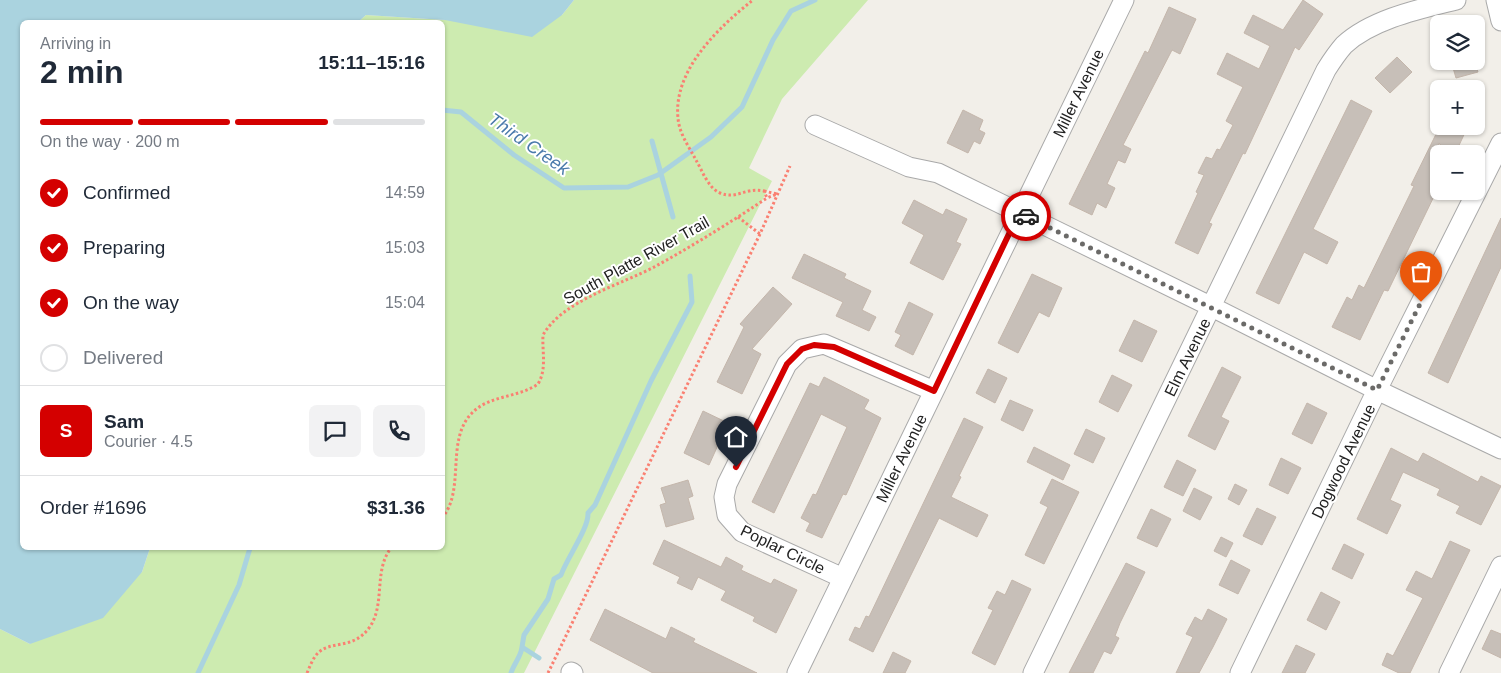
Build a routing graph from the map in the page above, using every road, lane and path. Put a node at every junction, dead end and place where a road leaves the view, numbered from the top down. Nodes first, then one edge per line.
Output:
1 (753, 0) edge
2 (1124, 0) edge
3 (1456, 0) edge
4 (1496, 0) edge
5 (1501, 21) edge
6 (815, 125) dead end
7 (1501, 143) edge
8 (790, 166) dead end
9 (764, 191) junction
10 (777, 194) junction
11 (767, 198) junction
12 (1019, 213) junction
13 (738, 218) junction
14 (760, 234) junction
15 (1212, 307) junction
16 (1377, 390) junction
17 (934, 391) junction
18 (1501, 449) edge
19 (445, 514) edge
20 (389, 550) edge
21 (1500, 572) edge
22 (843, 578) junction
23 (307, 673) edge
24 (548, 673) edge
25 (797, 673) edge
26 (1033, 673) edge
27 (1240, 673) edge
28 (1449, 673) edge

1 - 9 path
2 - 12 street, Miller Avenue
3 - 15 street, Elm Avenue
4 - 5 street
6 - 12 street
7 - 16 street, Dogwood Avenue
8 - 10 path
9 - 10 path
9 - 11 path
10 - 11 path, South Platte River Trail
10 - 14 path
11 - 13 path, South Platte River Trail
12 - 15 street
12 - 17 street, Miller Avenue
13 - 14 path
13 - 19 path, South Platte River Trail
14 - 24 path
15 - 16 street
15 - 26 street, Elm Avenue
16 - 18 street
16 - 27 street, Dogwood Avenue
17 - 22 street, Miller Avenue
17 - 22 street, Poplar Circle
20 - 23 path
21 - 28 street
22 - 25 street, Miller Avenue

